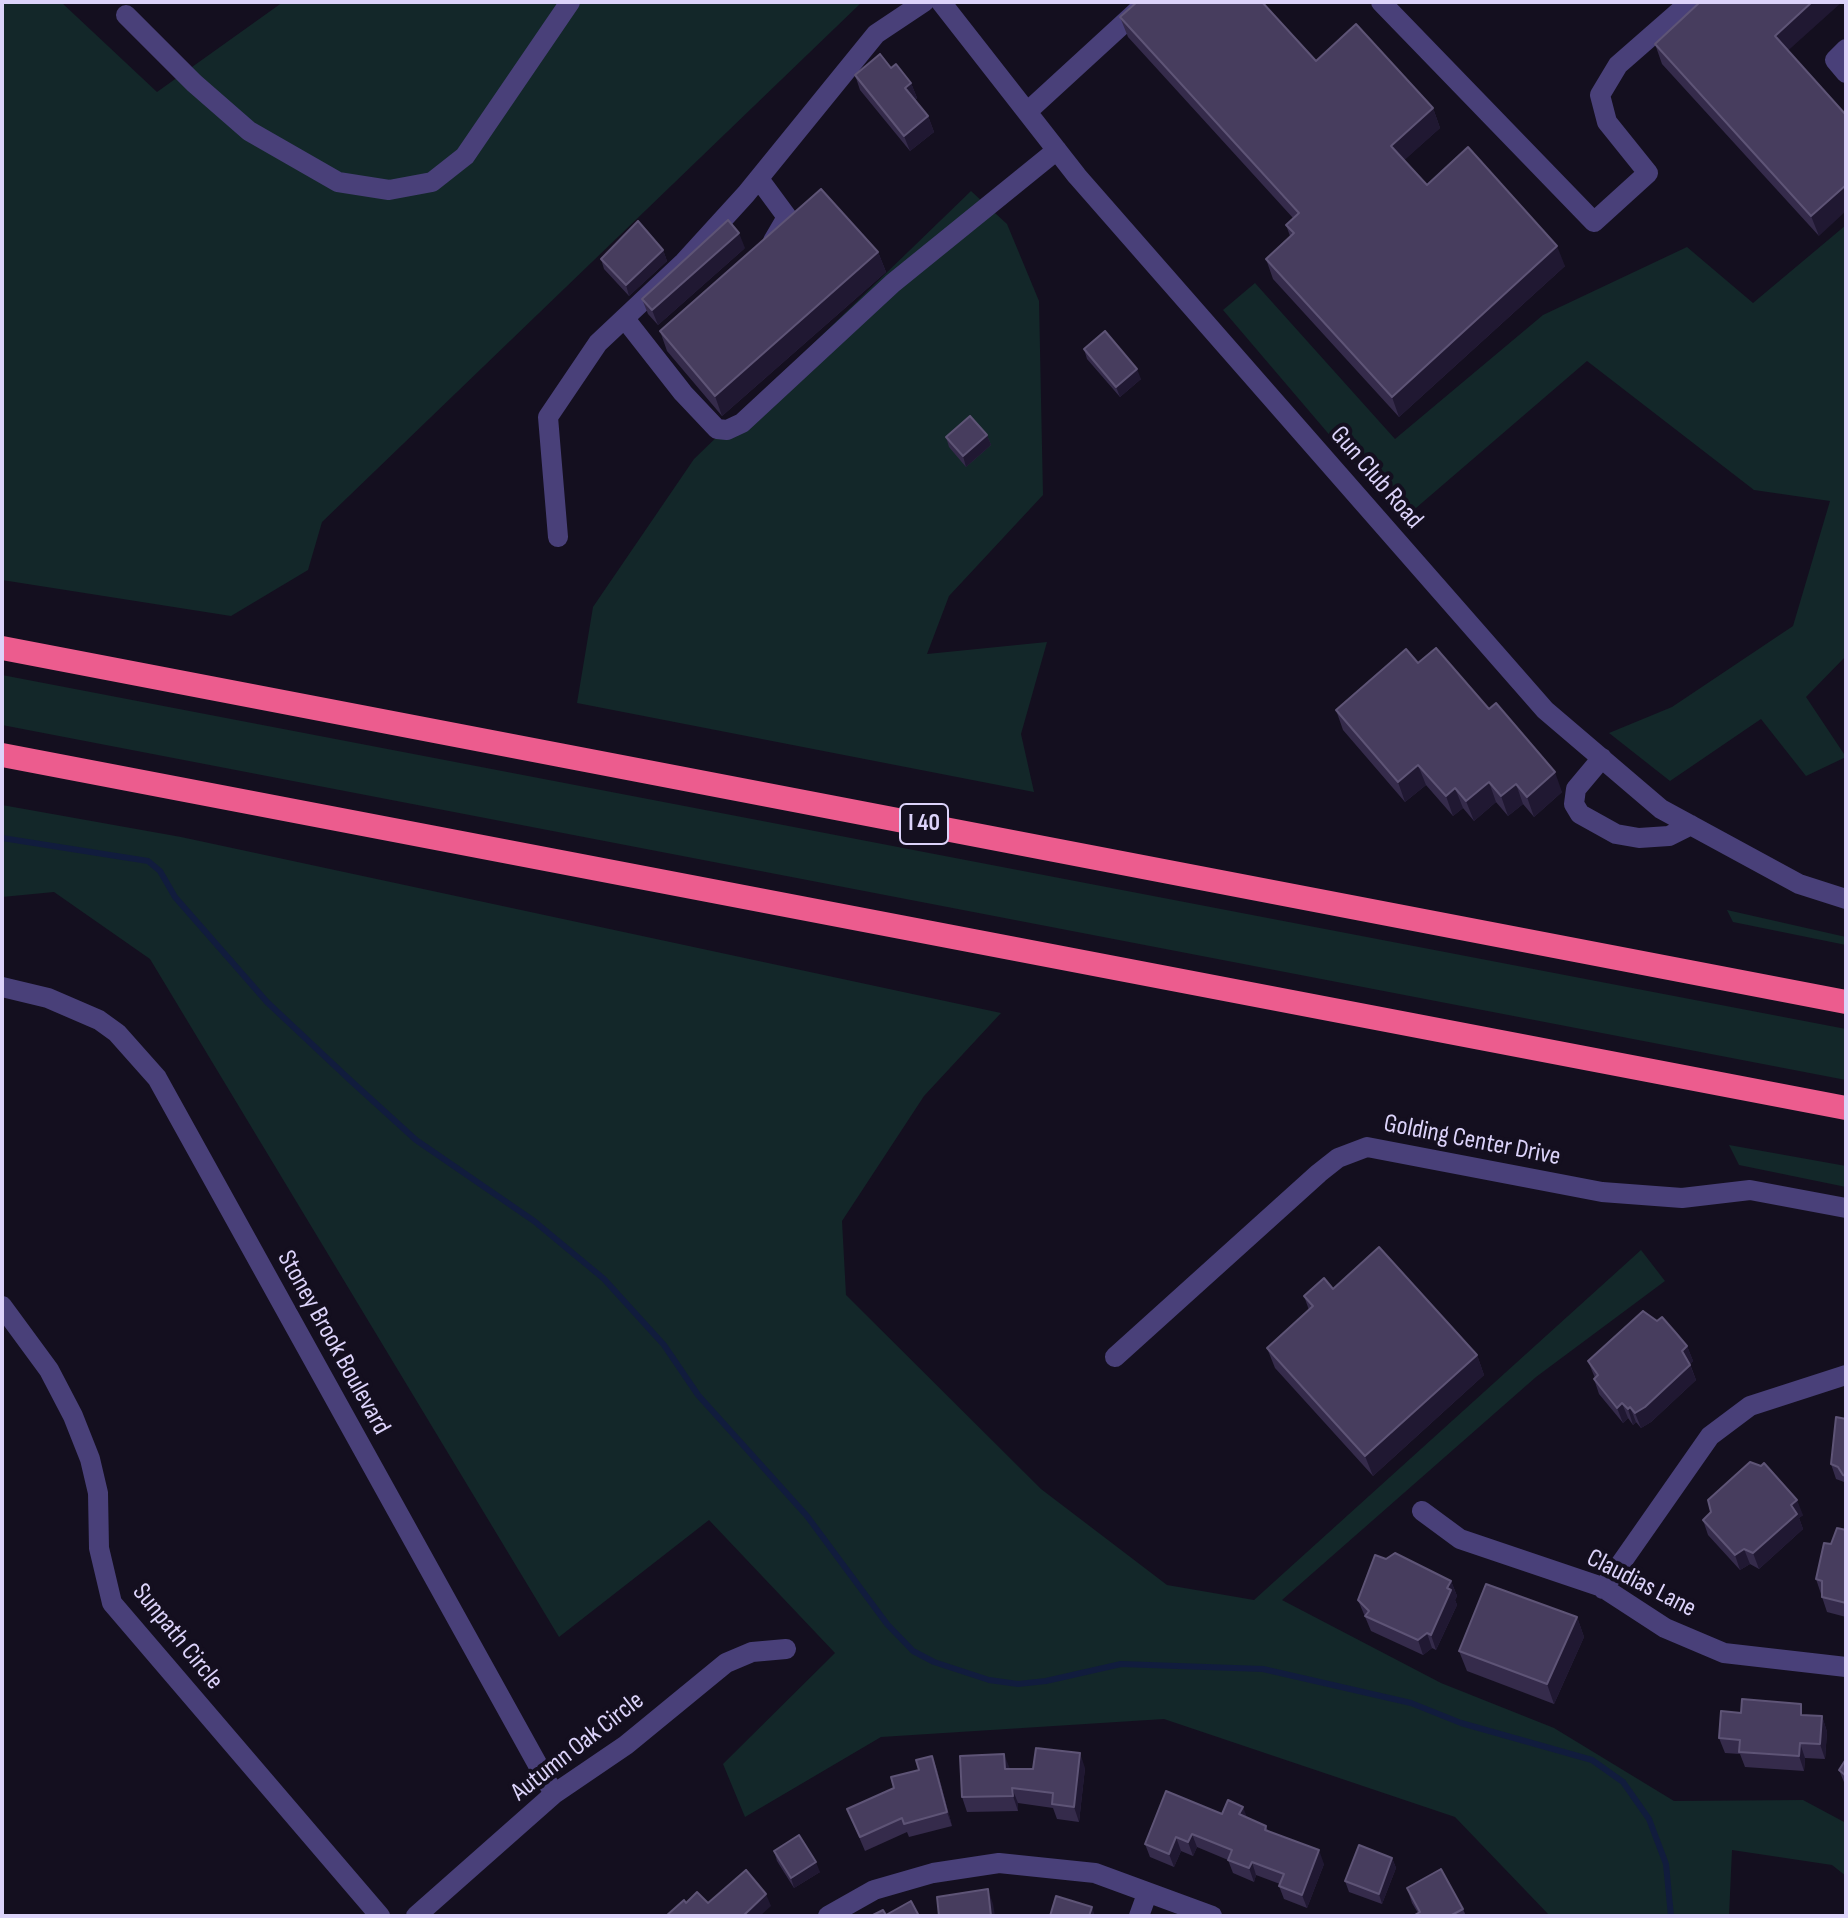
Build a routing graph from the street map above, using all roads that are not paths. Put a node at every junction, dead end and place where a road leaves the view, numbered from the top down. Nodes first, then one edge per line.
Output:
1 (570, 2) edge
2 (924, 2) edge
3 (941, 2) edge
4 (1147, 2) edge
5 (1381, 2) edge
6 (1690, 2) edge
7 (126, 15) dead end
8 (1846, 49) edge
9 (1846, 73) edge
10 (1027, 112) junction
11 (1057, 150) junction
12 (759, 179) junction
13 (752, 259) edge
14 (625, 319) junction
15 (558, 537) dead end
16 (2, 648) edge
17 (2, 755) edge
18 (1602, 758) junction
19 (1691, 825) junction
20 (1846, 899) edge
21 (2, 987) edge
22 (1846, 1002) edge
23 (1846, 1108) edge
24 (1846, 1208) edge
25 (2, 1306) edge
26 (1115, 1357) dead end
27 (1846, 1375) edge
28 (1422, 1511) dead end
29 (1603, 1589) junction
30 (786, 1649) dead end
31 (1846, 1667) edge
32 (554, 1794) junction
33 (1147, 1894) junction
34 (380, 1916) edge
35 (416, 1916) edge
36 (828, 1916) edge
37 (1139, 1916) edge
38 (1212, 1916) edge

1 - 7 street
2 - 12 street
3 - 10 street, Gun Club Road
4 - 10 street
5 - 6 street
8 - 9 street
10 - 11 street, Gun Club Road
11 - 14 street
11 - 18 street, Gun Club Road
12 - 13 street
12 - 14 street
14 - 15 street
16 - 22 highway, I 40
17 - 23 highway
18 - 19 street, Gun Club Road
18 - 19 street
19 - 20 street, Gun Club Road
21 - 32 street, Stoney Brook Boulevard
24 - 26 street, Golding Center Drive
25 - 34 street, Sunpath Circle
27 - 29 street
28 - 29 street, Claudias Lane
29 - 31 street, Claudias Lane
30 - 32 street, Autumn Oak Circle
32 - 35 street, Autumn Oak Circle
33 - 36 street
33 - 37 street
33 - 38 street

